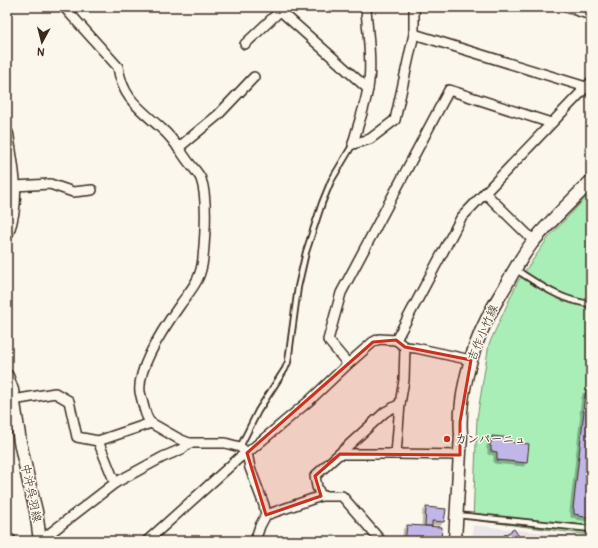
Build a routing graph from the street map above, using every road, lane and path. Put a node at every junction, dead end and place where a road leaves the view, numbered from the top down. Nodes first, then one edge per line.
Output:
1 (64, 7) edge
2 (366, 7) edge
3 (414, 7) edge
4 (566, 7) edge
5 (278, 9) edge
6 (591, 15) edge
7 (414, 34) junction
8 (245, 44) dead end
9 (254, 77) dead end
10 (589, 85) edge
11 (368, 89) junction
12 (551, 123) junction
13 (7, 134) edge
14 (353, 144) junction
15 (178, 148) junction
16 (591, 181) edge
17 (11, 188) edge
18 (92, 190) dead end
19 (485, 193) junction
20 (7, 233) edge
21 (534, 242) junction
22 (515, 269) junction
23 (591, 304) edge
24 (396, 340) junction
25 (405, 347) junction
26 (471, 360) junction
27 (348, 364) junction
28 (7, 376) edge
29 (11, 393) edge
30 (400, 404) junction
31 (151, 423) junction
32 (98, 441) junction
33 (189, 443) junction
34 (243, 450) junction
35 (340, 454) junction
36 (396, 454) junction
37 (460, 455) junction
38 (115, 483) junction
39 (321, 496) junction
40 (266, 515) junction
41 (456, 515) junction
42 (591, 529) edge
43 (39, 541) edge
44 (147, 541) edge
45 (256, 541) edge
46 (381, 541) edge
47 (456, 541) edge

1 - 15 street
2 - 11 street
3 - 7 street
4 - 6 street
5 - 8 street
5 - 11 street
7 - 10 street
7 - 14 street
9 - 15 street
10 - 12 street
11 - 14 street
12 - 19 street
12 - 27 street
13 - 17 main road
14 - 34 lane
15 - 31 street
16 - 21 main road, 吉作小竹線
17 - 18 street
17 - 20 main road
19 - 21 street
19 - 24 street
21 - 22 main road, 吉作小竹線
22 - 23 lane
22 - 26 main road, 吉作小竹線
24 - 25 street
24 - 27 street
25 - 26 street
25 - 30 street
26 - 37 main road, 吉作小竹線
27 - 34 street
28 - 29 main road, 中沖呉羽線
29 - 32 street
29 - 43 main road, 中沖呉羽線
30 - 35 street
30 - 36 street
31 - 32 street
31 - 33 street
32 - 38 street
33 - 34 street
33 - 38 street
34 - 40 street
34 - 44 street
35 - 36 street
35 - 39 street
36 - 37 street
37 - 41 main road, 吉作小竹線
38 - 43 street
39 - 40 street
39 - 46 street
40 - 45 street
41 - 42 lane
41 - 47 main road, 吉作小竹線

